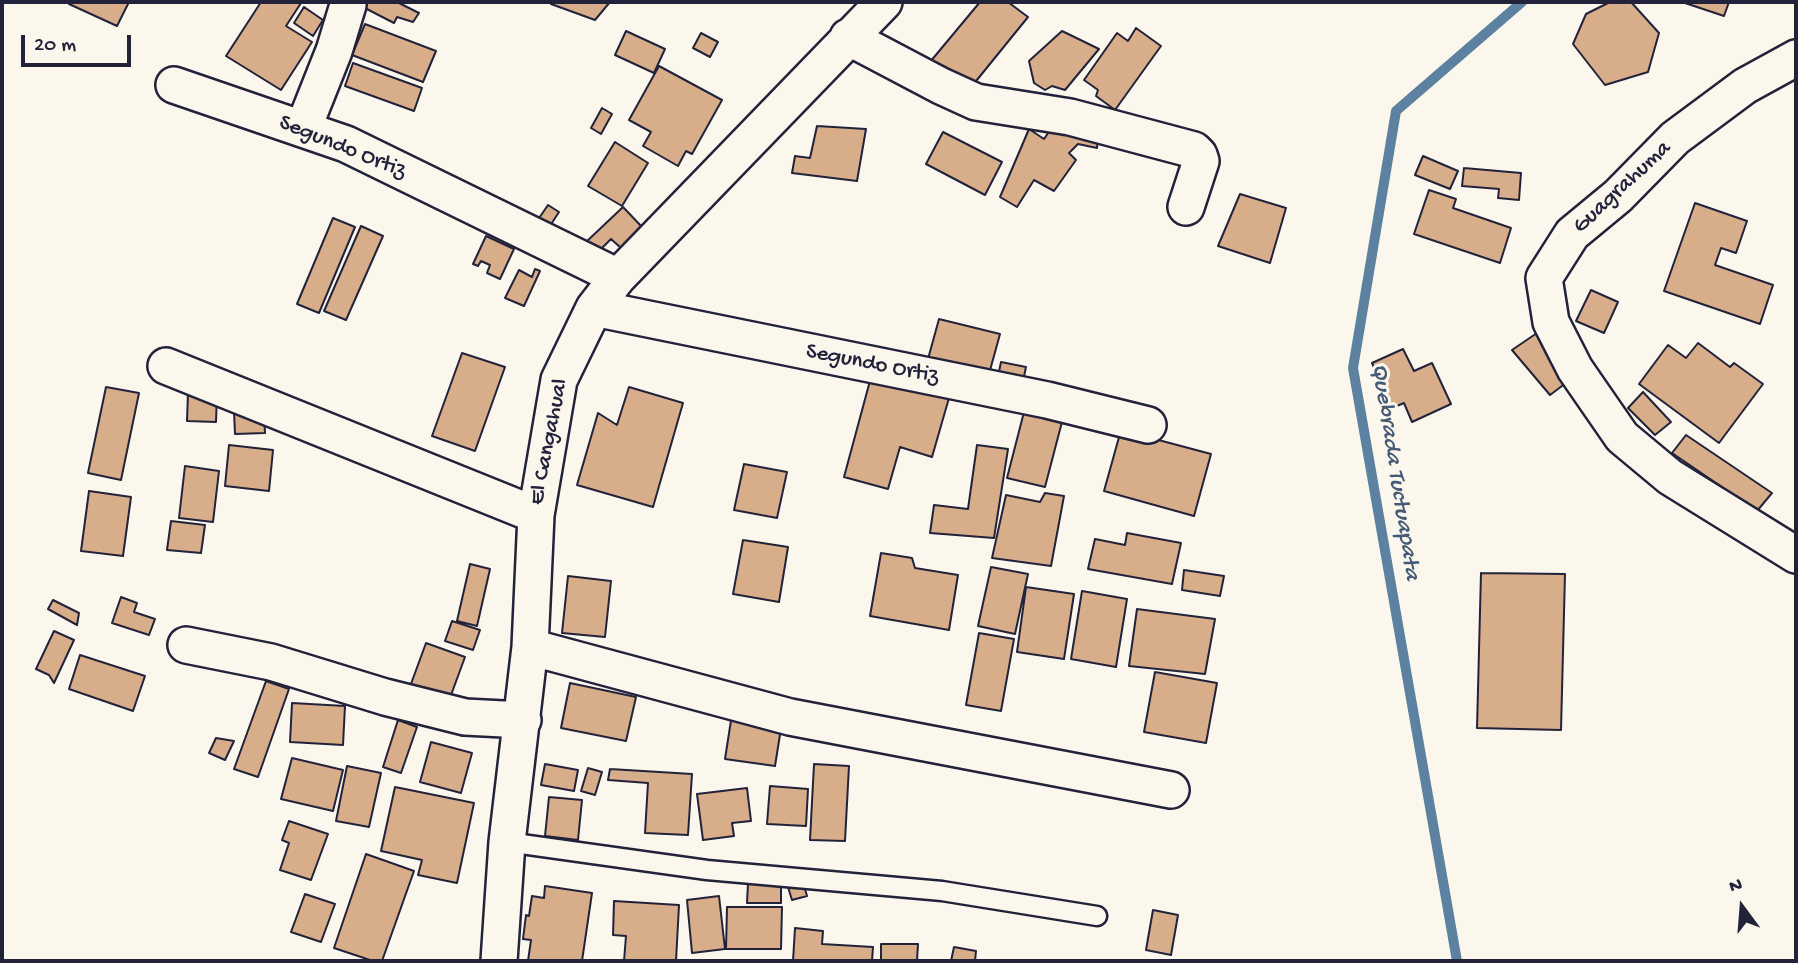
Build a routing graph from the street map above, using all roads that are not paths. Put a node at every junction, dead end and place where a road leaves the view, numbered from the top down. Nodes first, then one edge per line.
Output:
1 (884, 2) edge
2 (348, 5) dead end
3 (848, 37) junction
4 (1796, 58) edge
5 (174, 85) dead end
6 (303, 129) junction
7 (1186, 207) dead end
8 (618, 277) junction
9 (594, 308) junction
10 (166, 366) dead end
11 (1148, 425) dead end
12 (536, 515) junction
13 (1796, 555) edge
14 (186, 645) dead end
15 (530, 648) junction
16 (523, 720) junction
17 (1171, 790) dead end
18 (507, 842) junction
19 (1097, 916) dead end
20 (499, 961) edge

1 - 3 street, El Cangahual
2 - 6 street
3 - 7 street
3 - 8 street, El Cangahual
4 - 13 street, Guagrahuma
5 - 6 street, Segundo Ortiz
6 - 8 street, Segundo Ortiz
8 - 9 street, El Cangahual
9 - 11 street, Segundo Ortiz
9 - 12 street, El Cangahual
10 - 12 street
12 - 15 street, El Cangahual
14 - 16 street
15 - 16 street, El Cangahual
15 - 17 street
16 - 18 street, El Cangahual
18 - 19 lane
18 - 20 street, El Cangahual

